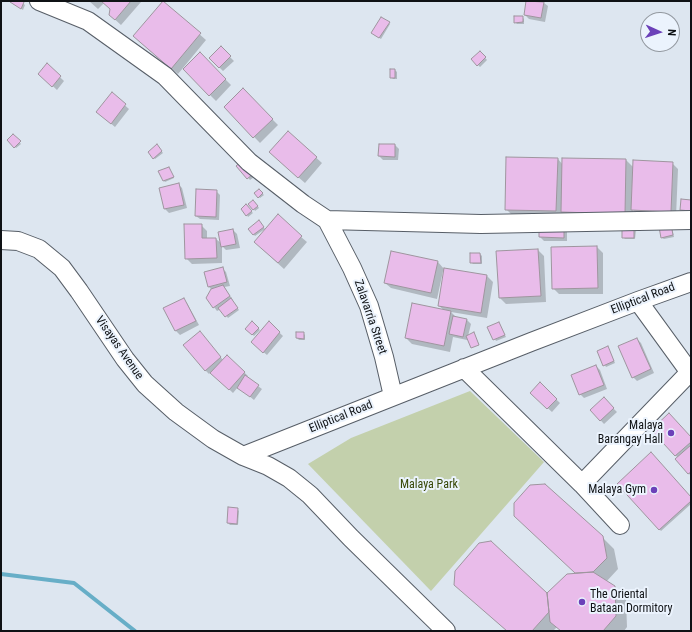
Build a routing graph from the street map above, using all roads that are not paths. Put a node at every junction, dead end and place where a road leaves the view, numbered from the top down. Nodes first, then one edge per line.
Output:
1 (39, 1) edge
2 (327, 220) junction
3 (691, 220) edge
4 (1, 240) edge
5 (691, 282) edge
6 (638, 301) junction
7 (464, 368) junction
8 (690, 374) edge
9 (393, 396) junction
10 (243, 456) junction
11 (582, 484) junction
12 (620, 526) dead end
13 (446, 631) edge

1 - 2 street
2 - 3 street
2 - 9 street, Zalavarria Street
4 - 10 street, Visayas Avenue
5 - 6 street, Elliptical Road
6 - 7 street, Elliptical Road
6 - 8 street
7 - 9 street, Elliptical Road
7 - 11 street
8 - 11 street
9 - 10 street, Elliptical Road
10 - 13 street
11 - 12 street

